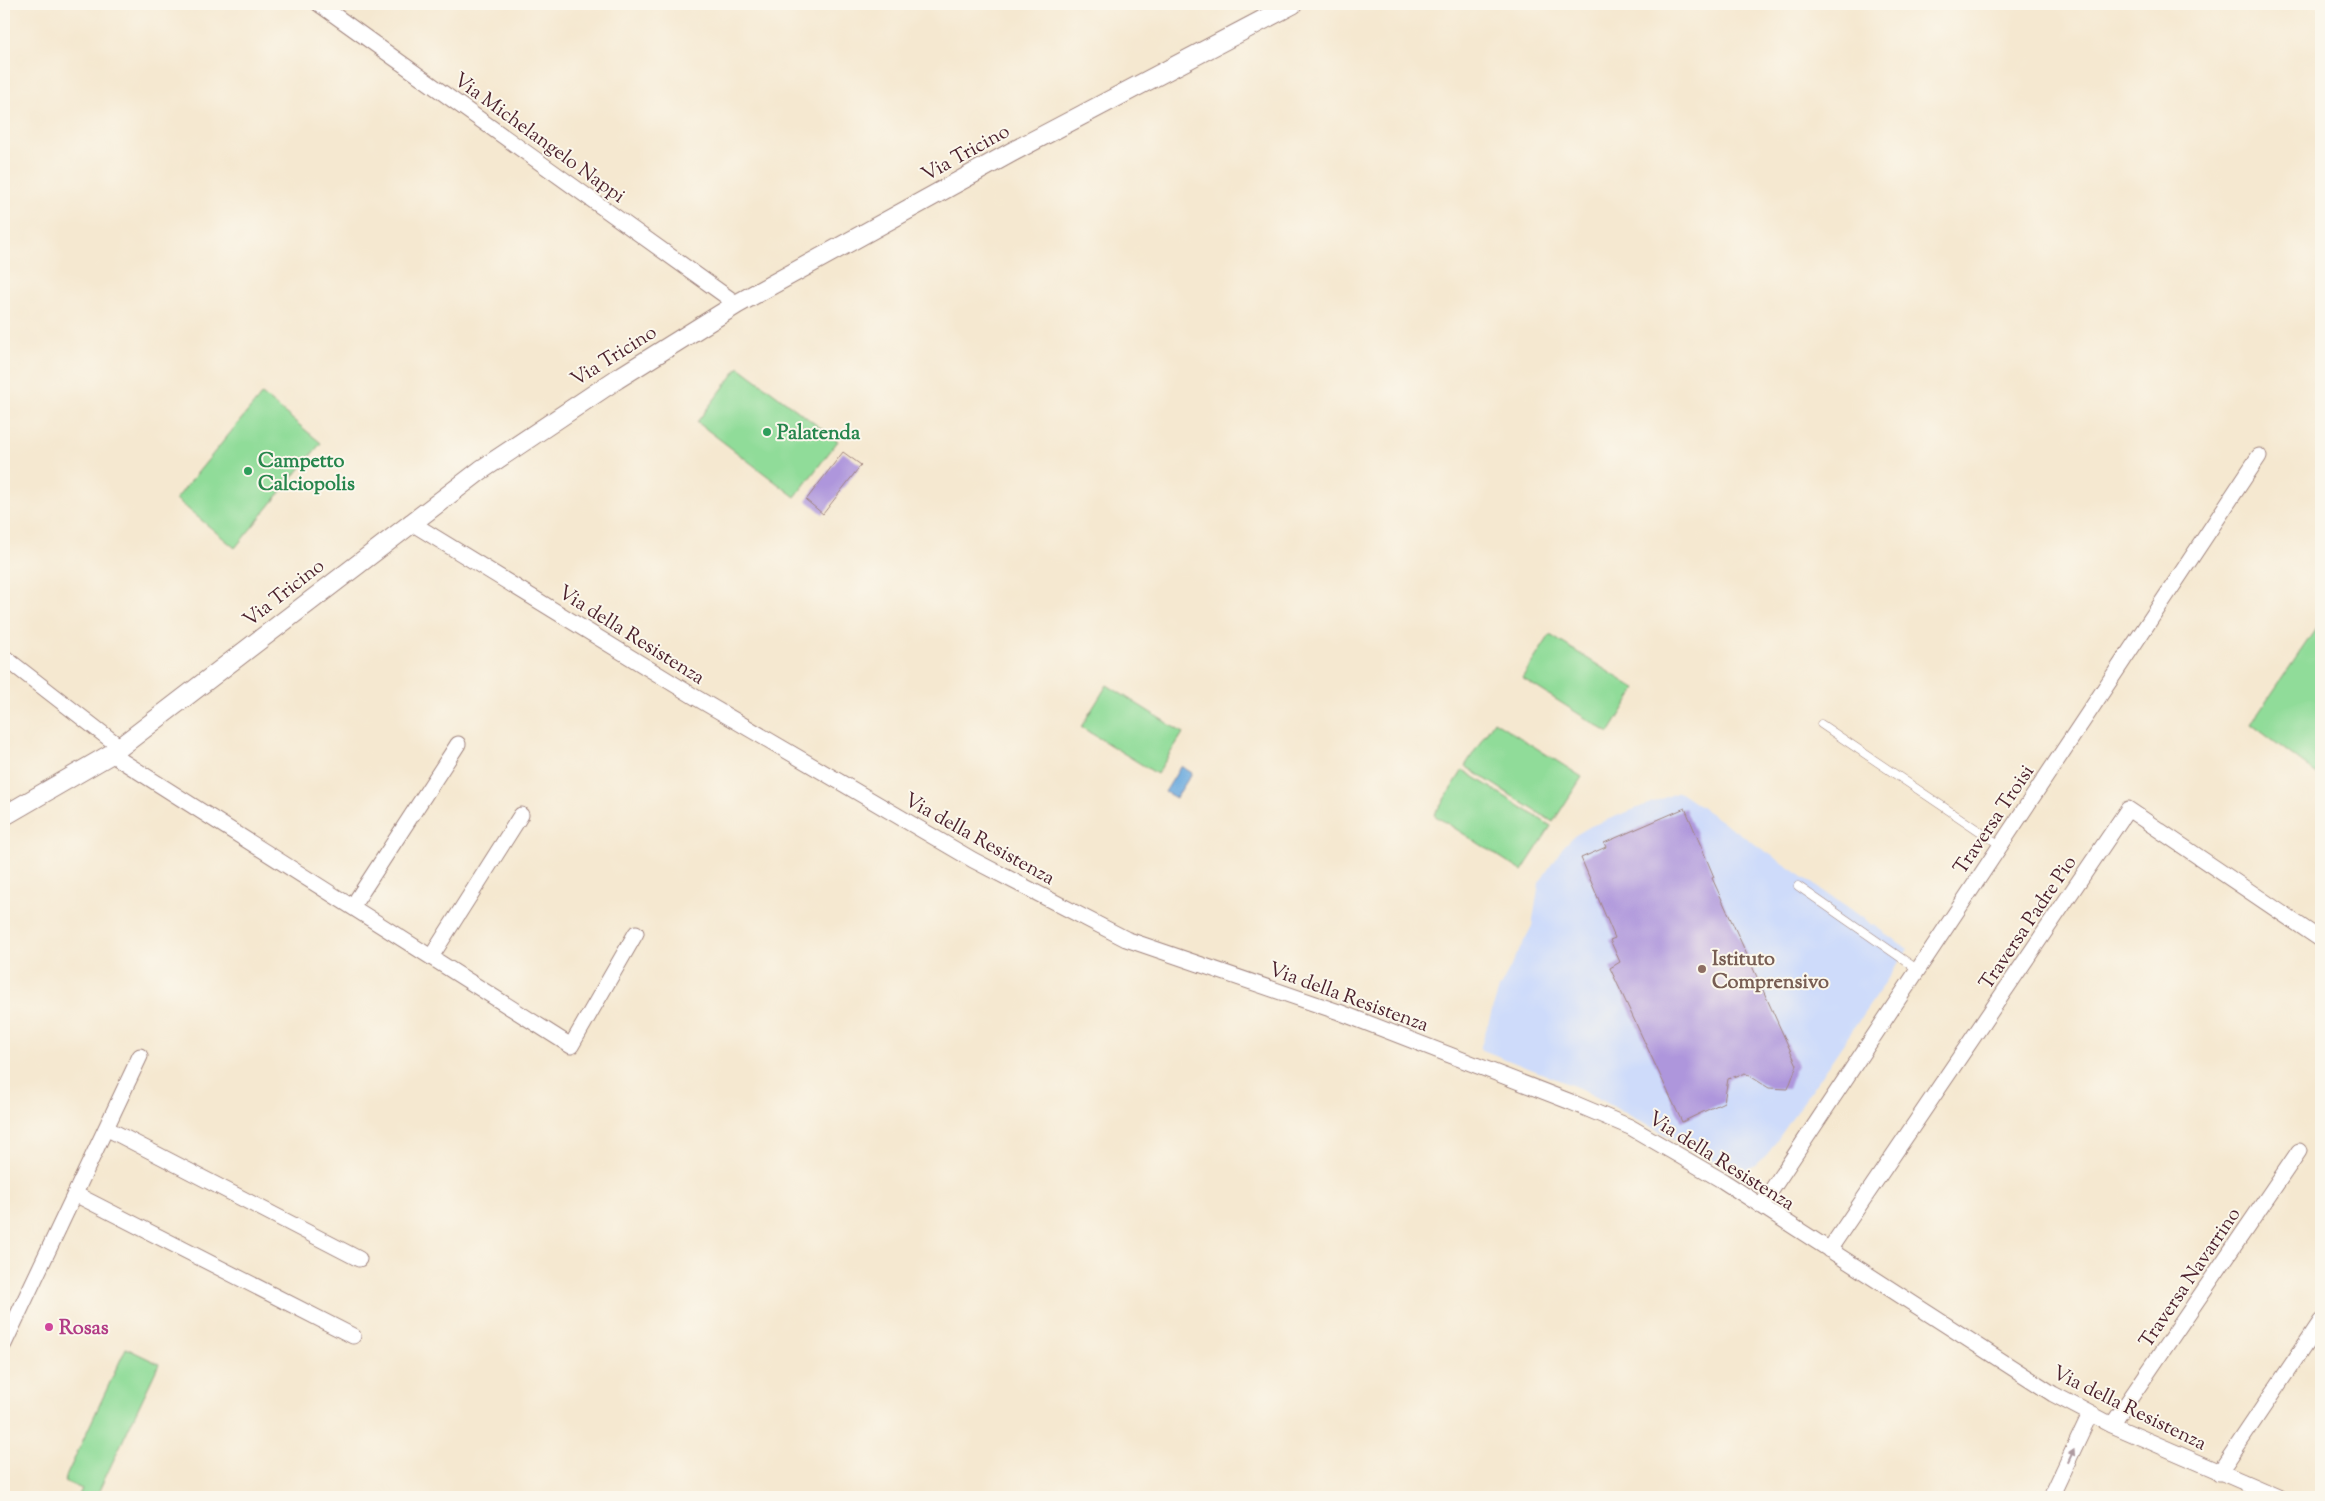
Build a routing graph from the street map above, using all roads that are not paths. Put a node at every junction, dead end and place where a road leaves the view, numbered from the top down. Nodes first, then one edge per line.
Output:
1 (319, 4) edge
2 (1293, 4) edge
3 (736, 304) junction
4 (2260, 456) dead end
5 (410, 522) junction
6 (4, 657) edge
7 (1821, 724) dead end
8 (458, 744) dead end
9 (116, 750) junction
10 (521, 815) dead end
11 (4, 816) edge
12 (2000, 845) junction
13 (1798, 886) dead end
14 (352, 907) junction
15 (636, 933) dead end
16 (2320, 939) dead end
17 (431, 957) junction
18 (1917, 969) junction
19 (140, 1056) dead end
20 (106, 1128) junction
21 (2299, 1151) dead end
22 (75, 1194) junction
23 (1761, 1206) junction
24 (1828, 1250) junction
25 (359, 1259) dead end
26 (2321, 1321) edge
27 (353, 1336) dead end
28 (4, 1344) edge
29 (2090, 1414) junction
30 (2112, 1425) junction
31 (2218, 1472) junction
32 (2051, 1497) edge
33 (2278, 1497) edge

1 - 3 street, Via Michelangelo Nappi
2 - 3 street, Via Tricino
3 - 5 street, Via Tricino
4 - 12 street, Traversa Troisi
5 - 9 street, Via Tricino
5 - 23 street, Via della Resistenza
6 - 9 street
7 - 12 lane
8 - 14 street
9 - 11 street, Via Tricino
9 - 14 street
10 - 17 street
12 - 18 street, Traversa Troisi
13 - 18 lane
14 - 17 street
15 - 17 street
16 - 24 street, Traversa Padre Pio
18 - 23 street, Traversa Troisi
19 - 20 street
20 - 22 street
20 - 25 street
21 - 30 street, Traversa Navarrino
22 - 27 street
22 - 28 street
23 - 24 street, Via della Resistenza
24 - 29 street, Via della Resistenza
26 - 31 street
29 - 30 street, Via della Resistenza
32 -> 29 street
30 - 31 street, Via della Resistenza
31 - 33 street, Via della Resistenza

